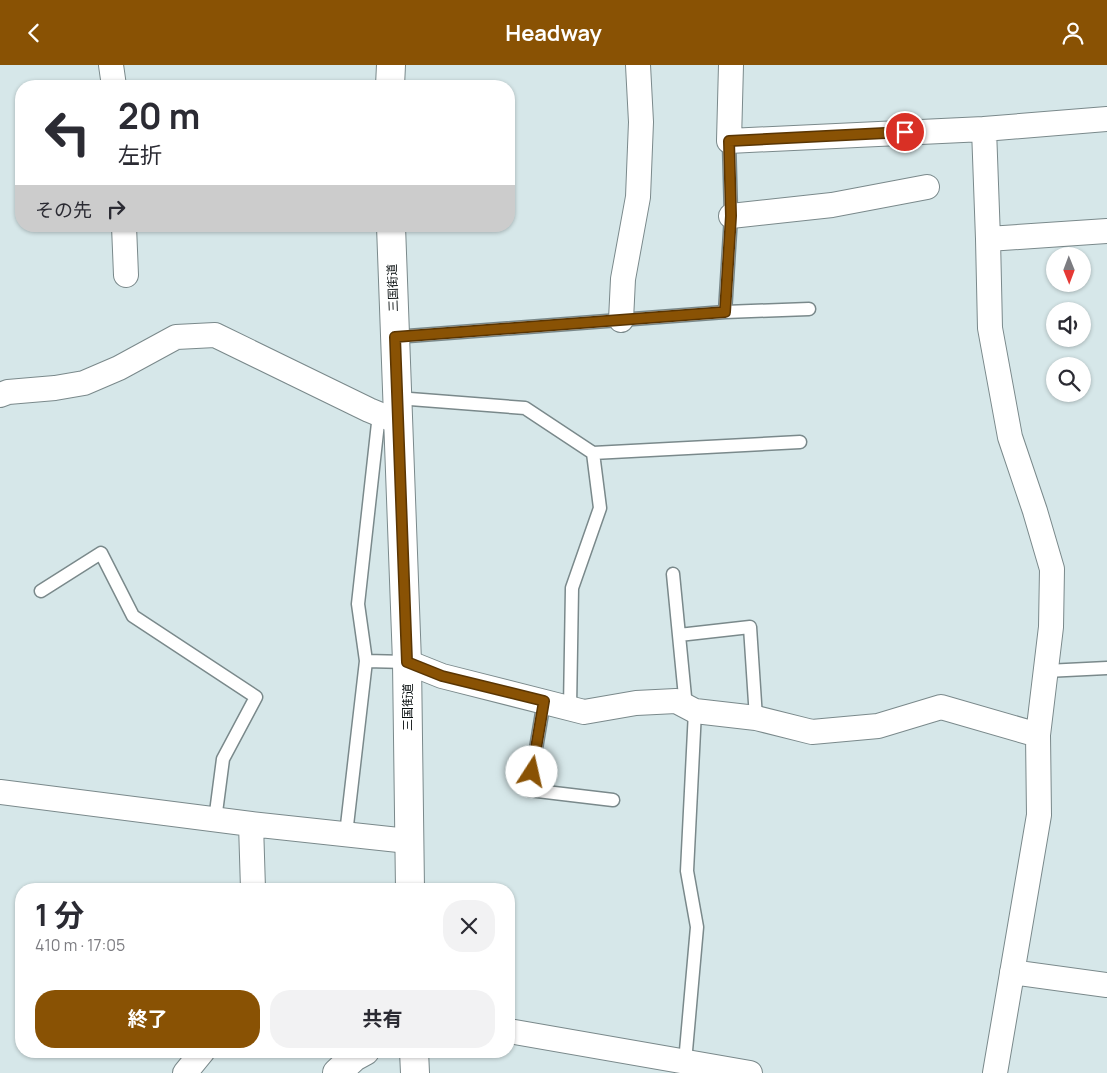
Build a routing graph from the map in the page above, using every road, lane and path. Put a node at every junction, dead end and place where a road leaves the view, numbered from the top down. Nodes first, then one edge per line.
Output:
1 (111, 65) edge
2 (391, 65) edge
3 (638, 65) edge
4 (731, 65) edge
5 (113, 80) edge
6 (390, 80) edge
7 (1107, 119) edge
8 (984, 129) junction
9 (729, 141) junction
10 (927, 187) dead end
11 (731, 216) junction
12 (1107, 231) edge
13 (124, 232) edge
14 (391, 232) edge
15 (988, 239) junction
16 (126, 275) dead end
17 (809, 309) dead end
18 (725, 312) junction
19 (621, 320) junction
20 (395, 337) junction
21 (0, 395) edge
22 (392, 412) junction
23 (800, 441) dead end
24 (593, 453) junction
25 (674, 574) dead end
26 (41, 591) dead end
27 (679, 635) junction
28 (366, 661) junction
29 (407, 662) junction
30 (1107, 669) edge
31 (1046, 671) junction
32 (544, 701) junction
33 (570, 708) junction
34 (690, 709) junction
35 (756, 718) junction
36 (1038, 735) junction
37 (0, 792) edge
38 (612, 800) dead end
39 (215, 820) junction
40 (251, 825) junction
41 (346, 834) junction
42 (408, 841) junction
43 (252, 883) edge
44 (410, 883) edge
45 (1012, 972) junction
46 (1107, 985) edge
47 (515, 1032) edge
48 (197, 1058) edge
49 (353, 1058) edge
50 (414, 1058) edge
51 (685, 1062) junction
52 (185, 1073) edge
53 (337, 1073) edge
54 (415, 1073) edge
55 (750, 1073) edge
56 (995, 1073) edge

1 - 5 street
2 - 6 main road
3 - 19 street
4 - 9 street
7 - 8 street
8 - 9 street
8 - 15 street
9 - 11 lane
10 - 11 street
11 - 18 lane
12 - 15 street
13 - 16 street
14 - 20 main road, 三国街道
15 - 31 street
17 - 18 lane
18 - 19 lane
19 - 20 lane
20 - 22 main road, 三国街道
21 - 22 street
22 - 24 lane
22 - 28 lane
22 - 29 main road, 三国街道
23 - 24 lane
24 - 33 lane
25 - 27 lane
26 - 39 lane
27 - 34 lane
27 - 35 lane
28 - 29 lane
28 - 41 lane
29 - 32 street
29 - 42 main road, 三国街道
30 - 31 lane
31 - 36 street
32 - 33 street
32 - 38 lane
33 - 34 street
34 - 35 street
34 - 51 lane
35 - 36 street
36 - 45 street
37 - 39 street
39 - 40 street
40 - 41 street
40 - 43 street
41 - 42 street
42 - 44 main road, 三国街道
45 - 46 street
45 - 56 street
47 - 51 street
48 - 52 street
49 - 53 main road
50 - 54 main road
51 - 55 street

